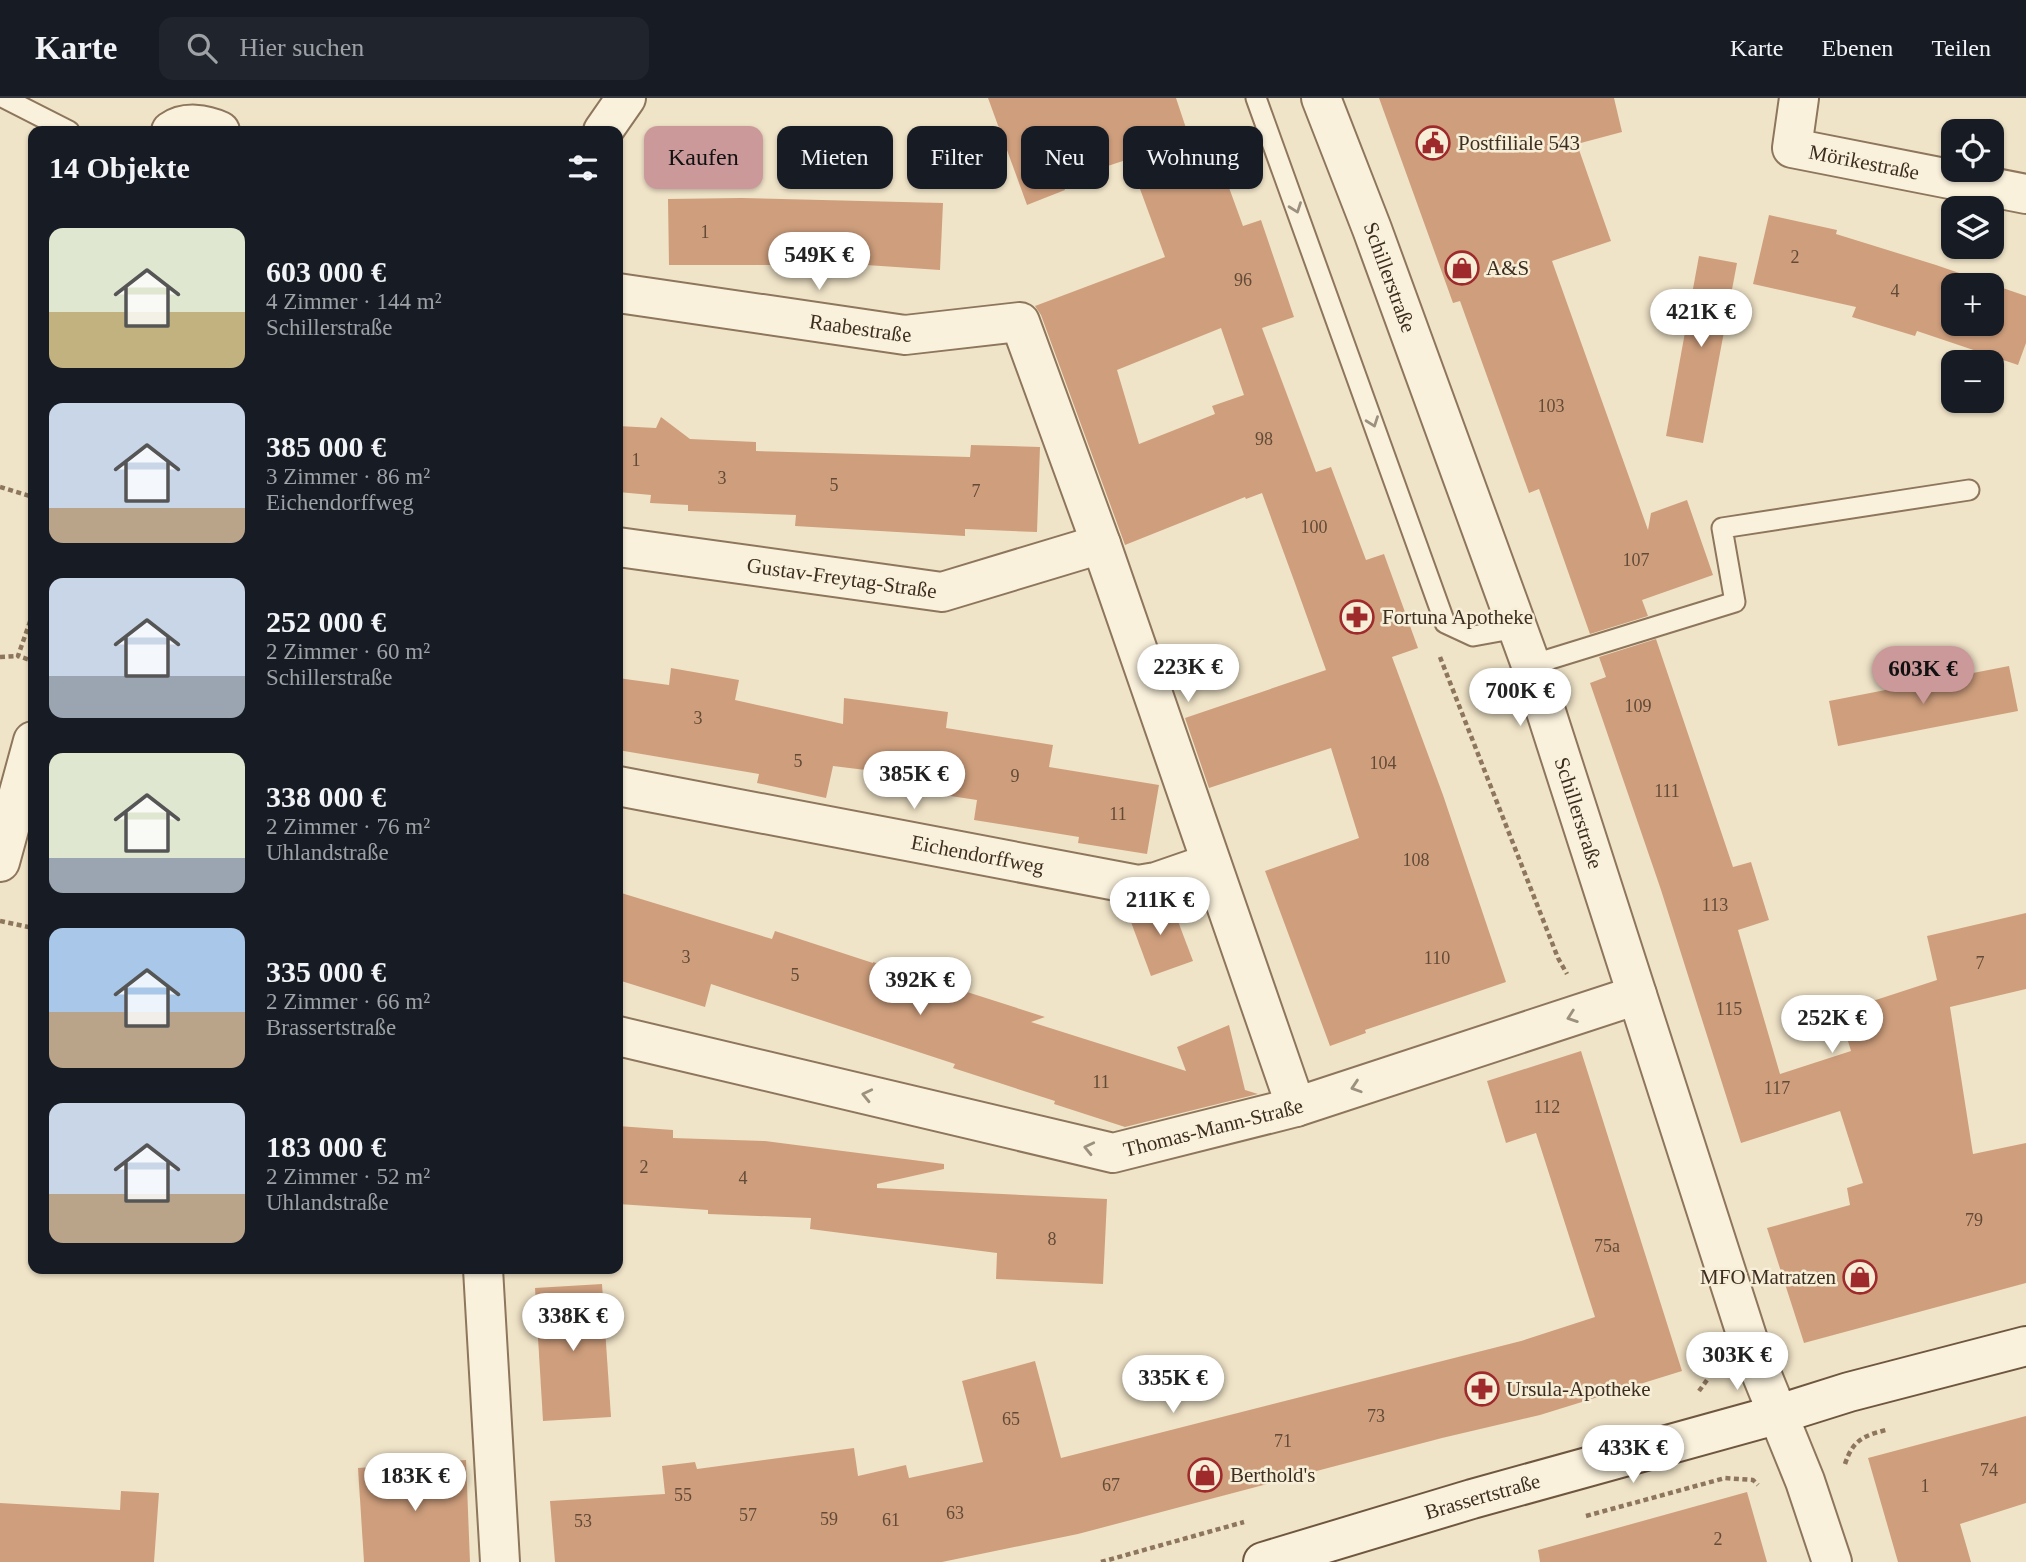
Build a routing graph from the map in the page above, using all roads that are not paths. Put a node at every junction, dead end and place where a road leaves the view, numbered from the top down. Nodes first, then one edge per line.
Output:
1 (4, 98) edge
2 (626, 98) edge
3 (1256, 98) edge
4 (1321, 98) edge
5 (1800, 98) edge
6 (59, 126) edge
7 (606, 126) edge
8 (2026, 194) edge
9 (623, 294) edge
10 (1969, 490) dead end
11 (1101, 544) junction
12 (623, 548) edge
13 (1517, 628) junction
14 (1531, 665) junction
15 (28, 759) edge
16 (623, 787) edge
17 (0, 862) edge
18 (1211, 863) junction
19 (1637, 995) junction
20 (623, 1037) edge
21 (1296, 1107) junction
22 (483, 1274) edge
23 (2026, 1346) edge
24 (1779, 1414) junction
25 (500, 1562) edge
26 (1263, 1562) edge
27 (1832, 1562) edge

1 - 6 lane
2 - 7 street
3 -> 13 lane
4 - 13 street, Schillerstraße
5 - 8 street, Mörikestraße
9 - 11 street, Raabestraße
10 - 14 lane
11 - 12 street, Gustav-Freytag-Straße
11 - 18 street
13 - 14 street, Schillerstraße
14 - 19 street, Schillerstraße
15 - 17 street
16 - 18 street, Eichendorffweg
18 - 21 street
19 -> 21 street, Thomas-Mann-Straße
19 - 24 street, Schillerstraße
21 -> 20 street, Thomas-Mann-Straße
22 - 25 street
23 - 24 street, Brassertstraße
24 - 26 street, Brassertstraße
24 - 27 street, Schillerstraße

